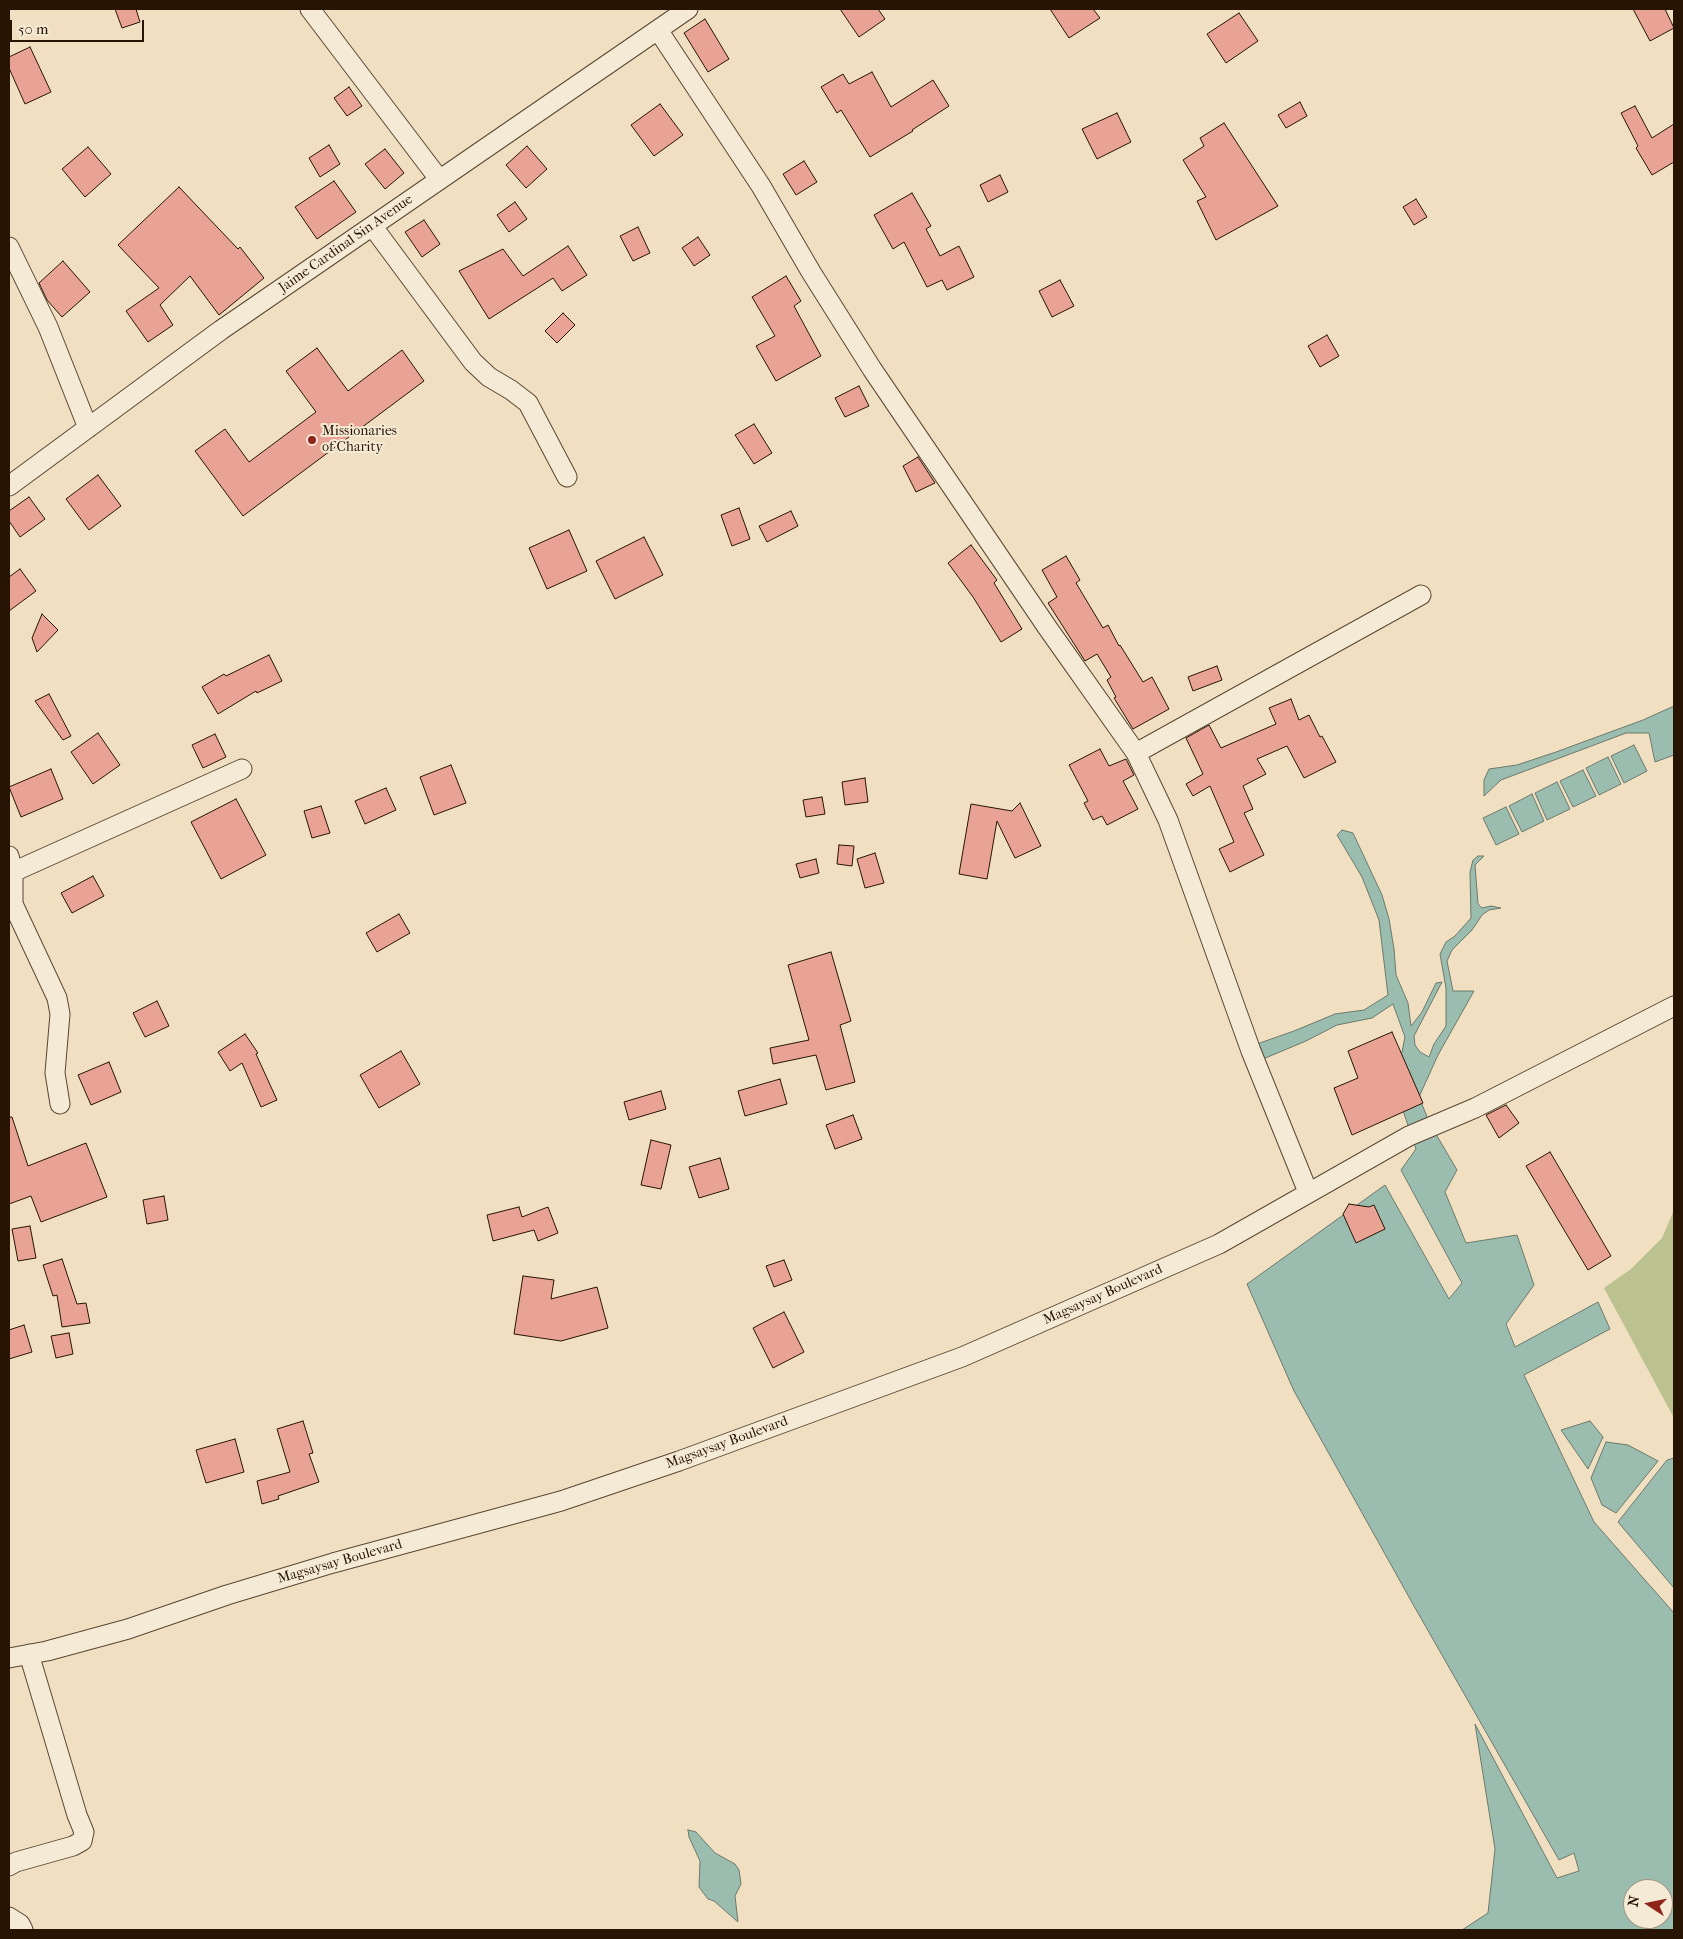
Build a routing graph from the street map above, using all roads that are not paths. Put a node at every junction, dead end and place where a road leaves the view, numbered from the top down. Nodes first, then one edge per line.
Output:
1 (310, 9) edge
2 (688, 9) edge
3 (658, 30) junction
4 (439, 179) junction
5 (373, 227) junction
6 (9, 248) edge
7 (88, 428) junction
8 (567, 478) dead end
9 (9, 486) edge
10 (1421, 595) dead end
11 (1136, 753) junction
12 (242, 769) dead end
13 (11, 864) edge
14 (1674, 1006) edge
15 (60, 1104) dead end
16 (1308, 1192) junction
17 (29, 1654) junction
18 (9, 1658) edge
19 (9, 1866) edge
20 (9, 1917) edge
21 (23, 1930) edge

1 - 4 street
2 - 3 street, Jaime Cardinal Sin Avenue
3 - 4 street, Jaime Cardinal Sin Avenue
3 - 11 street
4 - 5 street, Jaime Cardinal Sin Avenue
5 - 7 street, Jaime Cardinal Sin Avenue
5 - 8 street
6 - 7 street
7 - 9 street, Jaime Cardinal Sin Avenue
10 - 11 street
11 - 16 street
12 - 13 street
13 - 15 street
14 - 16 street, Magsaysay Boulevard
16 - 17 street, Magsaysay Boulevard
17 - 18 street, Magsaysay Boulevard
17 - 19 street
20 - 21 street

